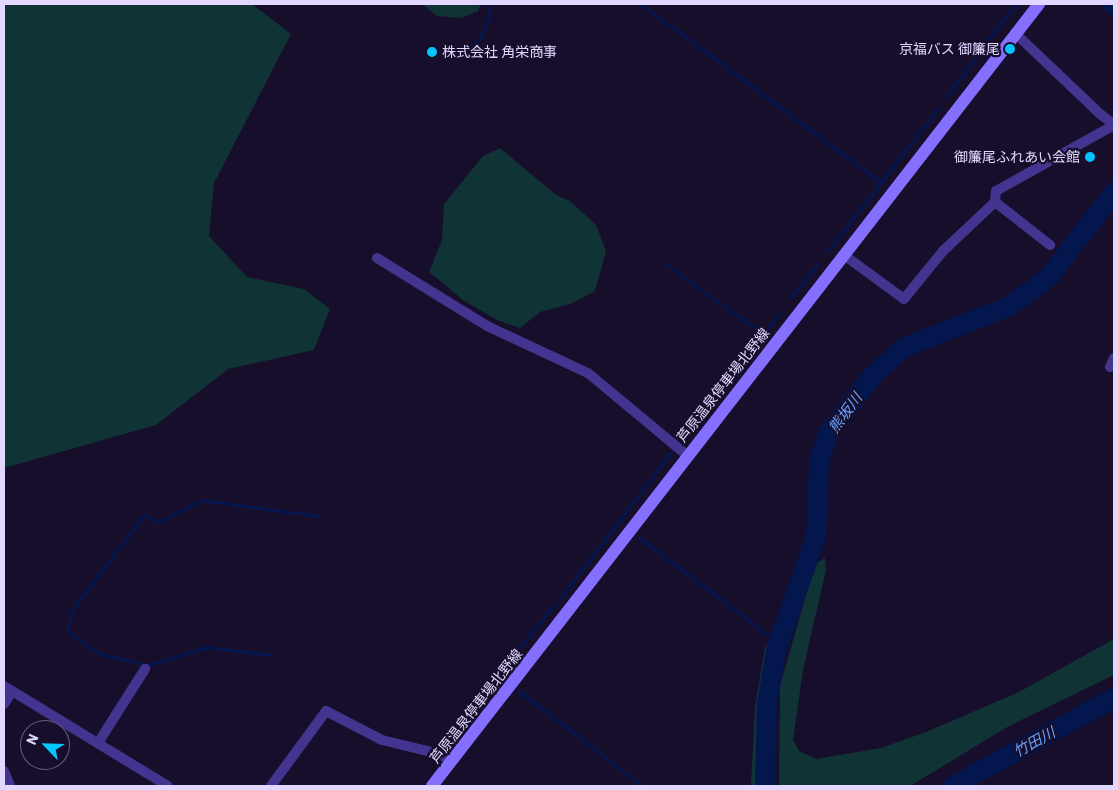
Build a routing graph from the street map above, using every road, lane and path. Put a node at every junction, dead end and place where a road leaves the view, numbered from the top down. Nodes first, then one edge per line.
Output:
1 (1039, 4) edge
2 (1015, 34) junction
3 (1114, 124) edge
4 (995, 202) junction
5 (1050, 245) dead end
6 (844, 255) junction
7 (377, 258) dead end
8 (688, 456) junction
9 (145, 669) dead end
10 (8, 689) edge
11 (4, 704) edge
12 (98, 743) junction
13 (451, 761) junction
14 (4, 772) edge
15 (10, 786) edge
16 (168, 786) edge
17 (271, 786) edge
18 (432, 786) edge

1 - 2 main road, 芦原温泉停車場北野線
2 - 3 street
2 - 6 main road, 芦原温泉停車場北野線
3 - 4 street
4 - 5 street
4 - 6 street
6 - 8 main road, 芦原温泉停車場北野線
7 - 8 street
8 - 13 main road, 芦原温泉停車場北野線
9 - 12 street
10 - 11 street
10 - 12 street
12 - 16 street
13 - 17 street
13 - 18 main road, 芦原温泉停車場北野線
14 - 15 street

